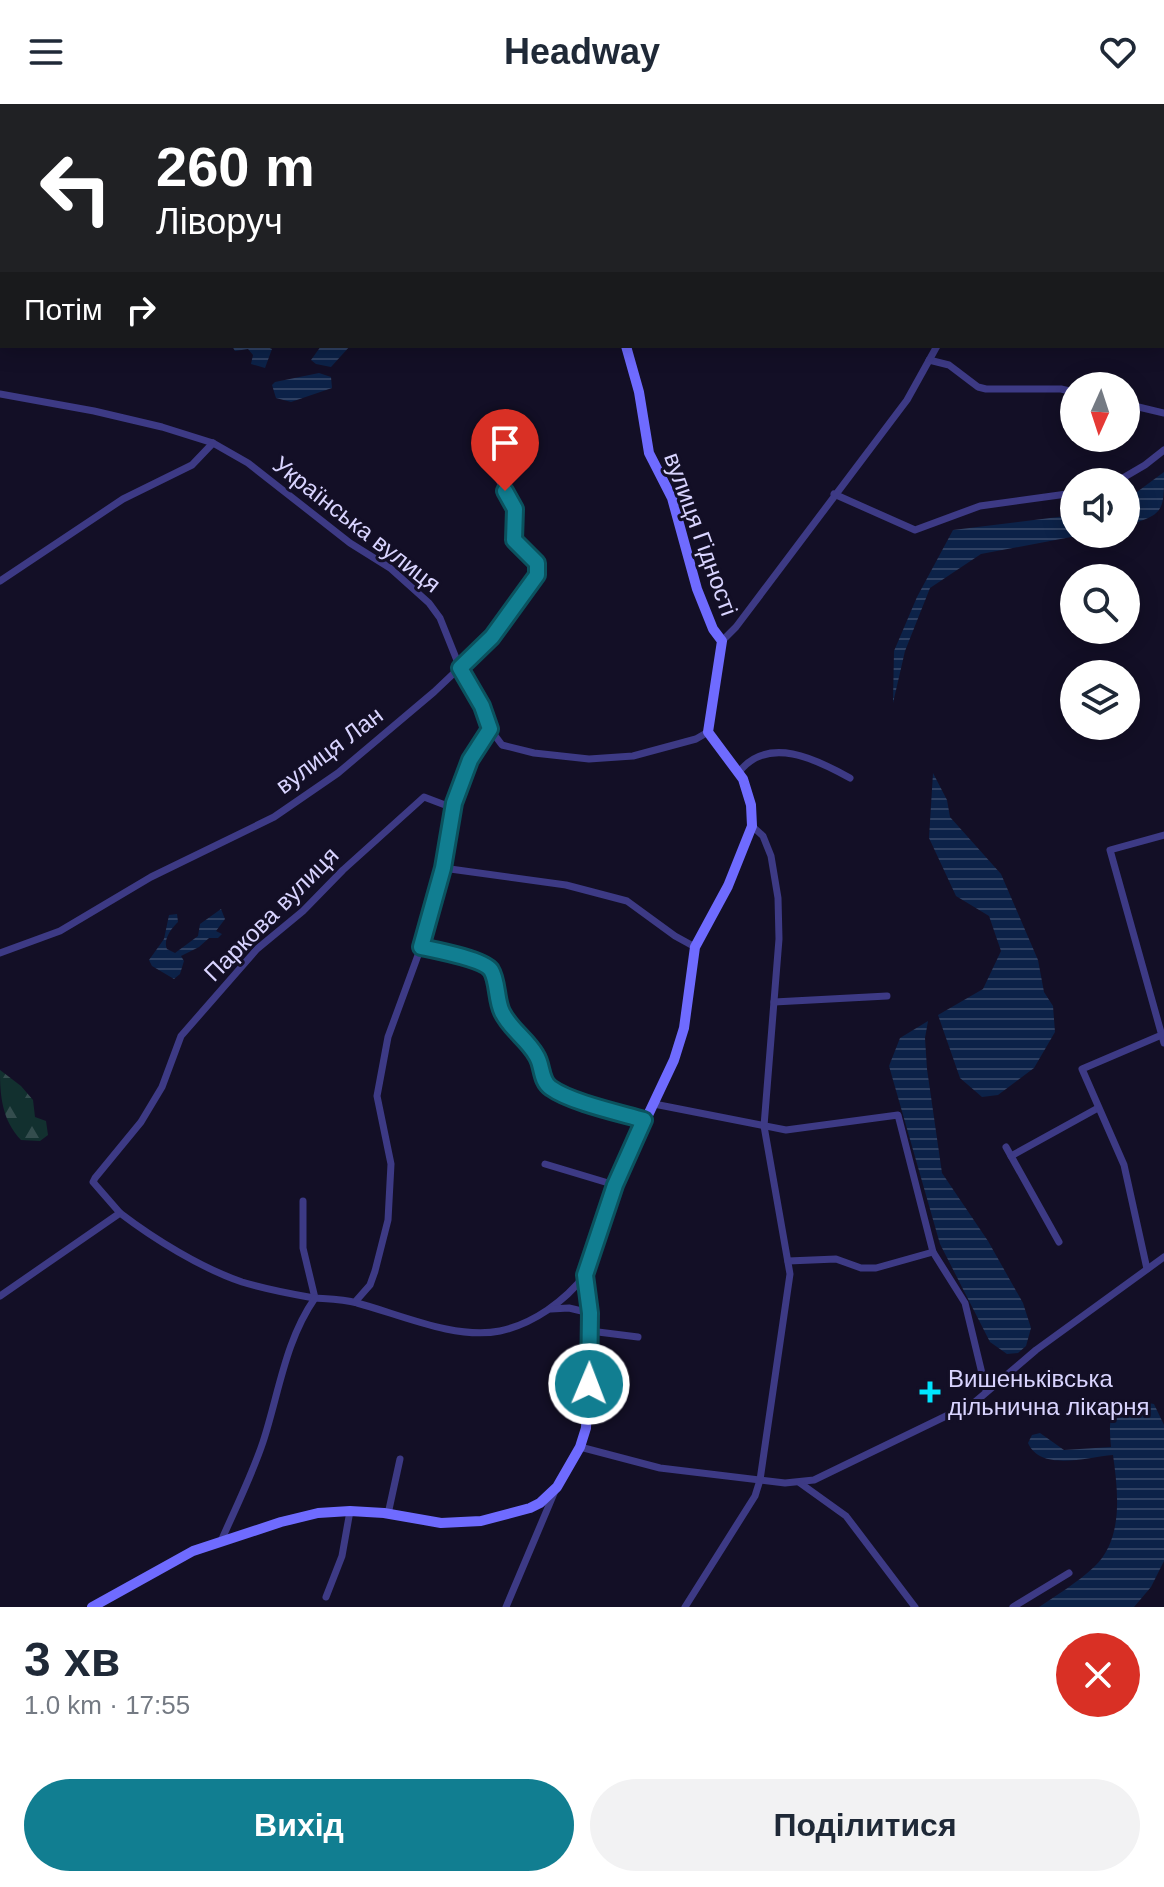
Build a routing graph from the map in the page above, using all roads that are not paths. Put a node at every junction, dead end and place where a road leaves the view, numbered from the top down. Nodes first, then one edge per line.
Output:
1 (627, 348) edge
2 (936, 348) edge
3 (929, 360) junction
4 (1060, 389) edge
5 (0, 394) edge
6 (1140, 407) edge
7 (1164, 413) edge
8 (213, 443) junction
9 (1164, 450) edge
10 (1140, 468) edge
11 (495, 473) dead end
12 (834, 494) junction
13 (1060, 495) edge
14 (0, 581) edge
15 (722, 641) junction
16 (460, 668) junction
17 (490, 729) junction
18 (708, 732) junction
19 (739, 772) junction
20 (850, 778) dead end
21 (453, 808) junction
22 (752, 826) junction
23 (1164, 835) edge
24 (443, 868) junction
25 (421, 947) junction
26 (695, 947) junction
27 (0, 953) edge
28 (887, 996) dead end
29 (774, 1002) junction
30 (1163, 1037) edge
31 (654, 1104) junction
32 (1098, 1108) junction
33 (644, 1120) junction
34 (764, 1126) junction
35 (1006, 1147) dead end
36 (1011, 1156) junction
37 (545, 1164) dead end
38 (615, 1185) junction
39 (303, 1201) dead end
40 (120, 1213) junction
41 (1059, 1242) dead end
42 (933, 1252) junction
43 (1161, 1259) edge
44 (788, 1261) junction
45 (1164, 1268) edge
46 (1147, 1269) junction
47 (585, 1275) junction
48 (0, 1296) edge
49 (315, 1298) junction
50 (355, 1302) junction
51 (551, 1309) junction
52 (590, 1313) junction
53 (590, 1331) junction
54 (638, 1337) dead end
55 (986, 1390) junction
56 (580, 1447) junction
57 (400, 1459) dead end
58 (760, 1480) junction
59 (800, 1483) junction
60 (557, 1487) junction
61 (350, 1511) junction
62 (388, 1514) junction
63 (222, 1539) junction
64 (1069, 1573) dead end
65 (326, 1597) dead end
66 (92, 1607) edge
67 (506, 1607) edge
68 (685, 1607) edge
69 (915, 1607) edge
70 (1013, 1607) edge

1 - 15 street, вулиця Гідності
2 - 3 street
3 - 4 street
3 - 12 street
5 - 8 street, Українська вулиця
6 - 7 street
8 - 14 street
8 - 16 street, Українська вулиця
9 - 10 street
11 - 16 street, вулиця Лан
12 - 13 street
12 - 15 street
15 - 18 street
16 - 17 street, Українська вулиця
16 - 27 street, вулиця Лан
17 - 18 street
17 - 21 street
18 - 19 street
19 - 20 street
19 - 22 street
21 - 24 street
21 - 40 street, Паркова вулиця
22 - 26 street
22 - 29 street
23 - 30 street
24 - 25 street
24 - 26 street
25 - 33 street
25 - 50 street
26 - 31 street
28 - 29 street
29 - 34 street
30 - 32 street
31 - 33 street
31 - 34 street
32 - 36 street
32 - 46 street
33 - 38 street
34 - 42 street
34 - 44 street
35 - 36 street
36 - 41 street
37 - 38 street
38 - 47 street
39 - 49 street
40 - 48 street
40 - 49 street
42 - 44 street
42 - 55 street
43 - 45 street
43 - 46 street
44 - 58 street
46 - 55 street
47 - 51 street
47 - 52 street
49 - 50 street
49 - 63 street
50 - 51 street
51 - 52 street
52 - 53 street
53 - 54 street
53 - 56 street
55 - 59 street
56 - 58 street
56 - 60 street
57 - 62 street
58 - 59 street
58 - 68 street
59 - 69 street
60 - 62 street
60 - 67 street
61 - 62 street
61 - 63 street
61 - 65 street
63 - 66 street
64 - 70 street

